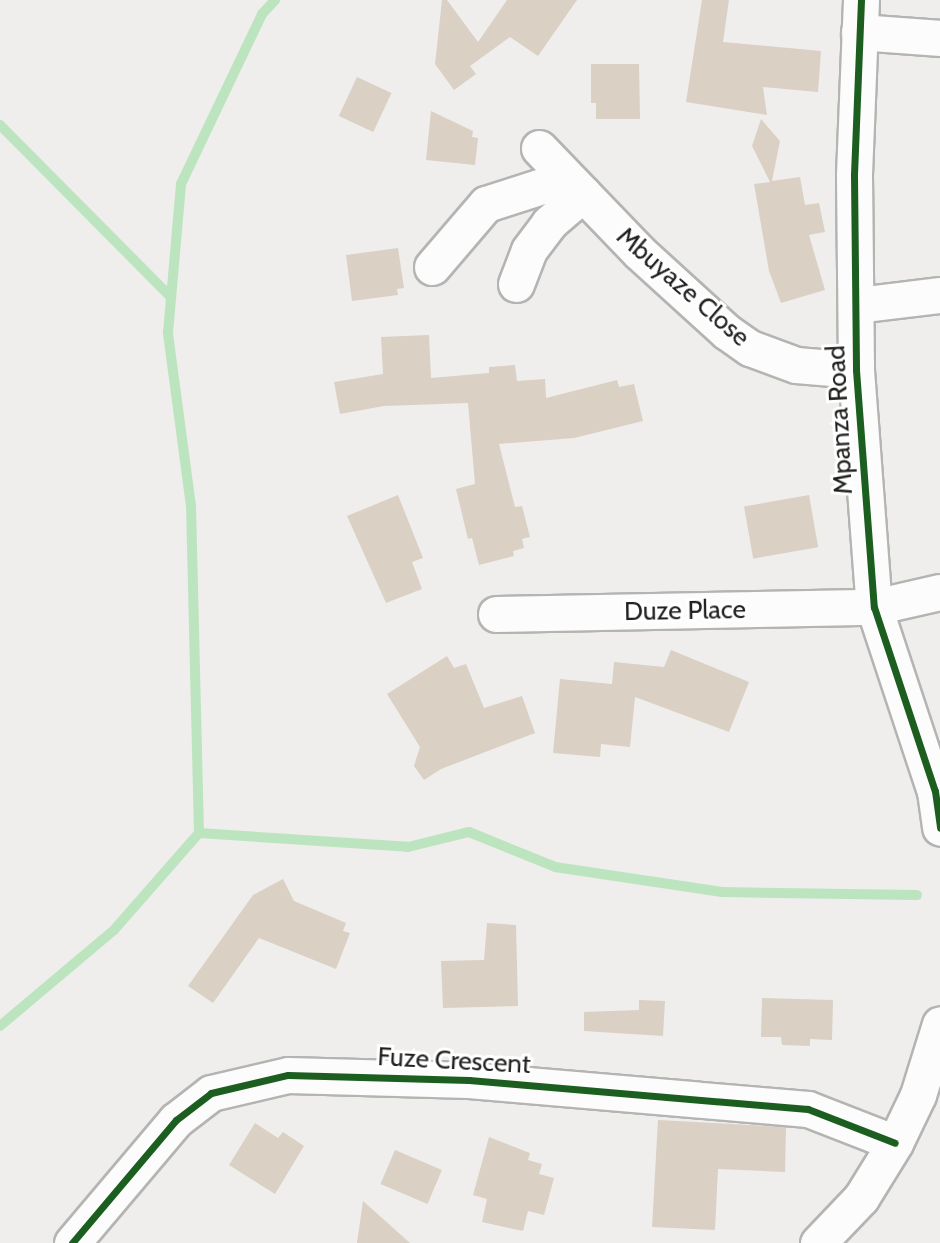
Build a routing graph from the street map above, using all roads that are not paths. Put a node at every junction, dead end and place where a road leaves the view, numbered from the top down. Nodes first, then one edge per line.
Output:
1 (860, 16) edge
2 (940, 38) edge
3 (539, 148) dead end
4 (575, 186) junction
5 (432, 267) dead end
6 (516, 284) dead end
7 (940, 296) edge
8 (857, 304) junction
9 (856, 370) junction
10 (940, 592) edge
11 (874, 607) junction
12 (496, 614) dead end
13 (940, 828) edge
14 (940, 1024) edge
15 (929, 1096) edge
16 (895, 1143) junction
17 (72, 1243) edge
18 (818, 1243) edge

1 - 2 street
1 - 8 street, Mpanza Road
3 - 4 street, Mbuyaze Close
4 - 5 street
4 - 6 street
4 - 9 street, Mbuyaze Close
7 - 8 street
8 - 9 street, Mpanza Road
9 - 11 street, Mpanza Road
10 - 11 street, Duze Place
11 - 12 street, Duze Place
11 - 13 street, Mpanza Road
14 - 15 street
15 - 16 street
16 - 17 street, Fuze Crescent
16 - 18 street

